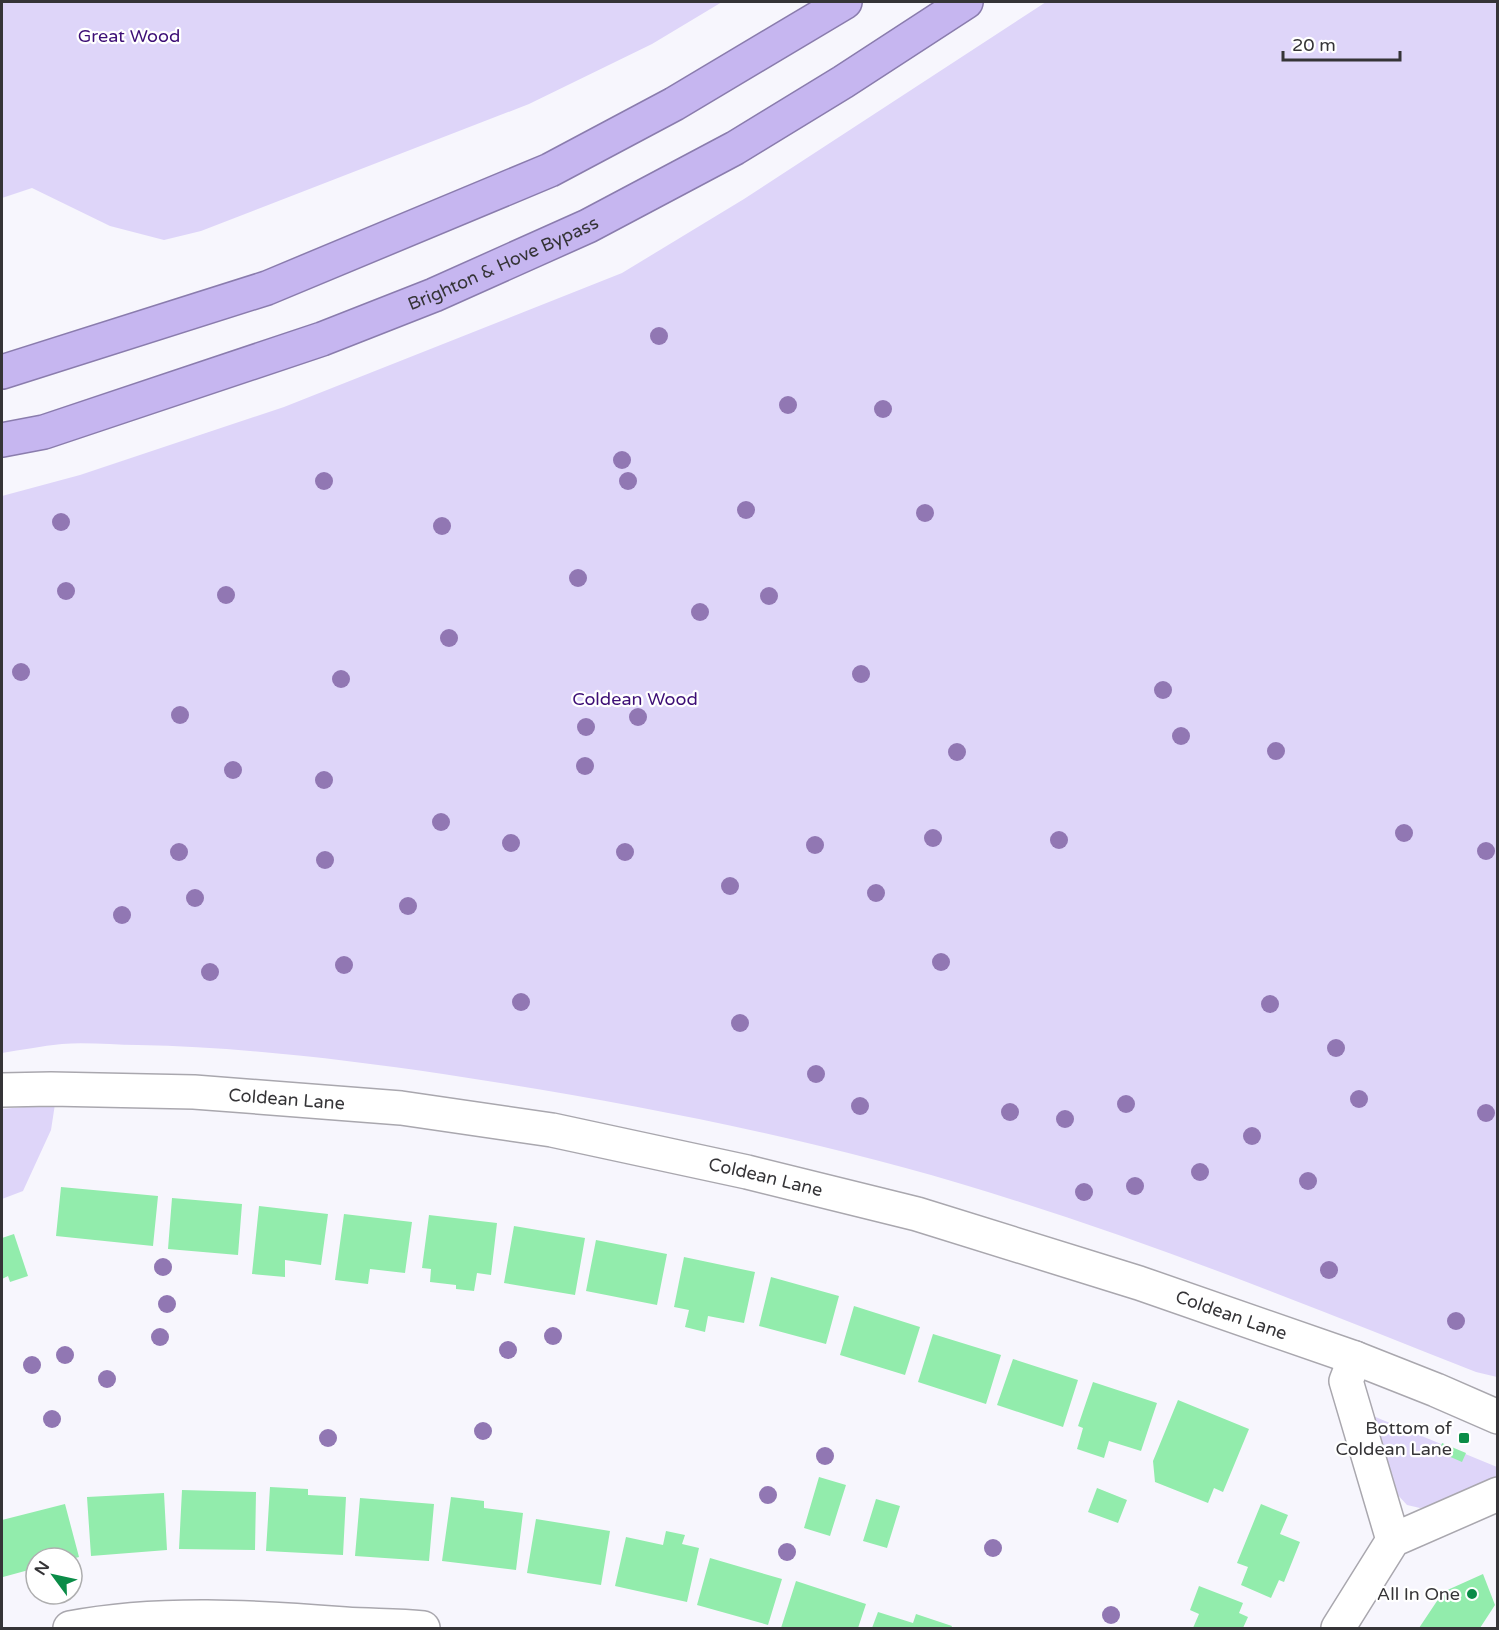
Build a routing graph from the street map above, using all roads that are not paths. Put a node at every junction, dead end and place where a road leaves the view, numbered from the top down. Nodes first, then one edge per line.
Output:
1 (845, 2) edge
2 (966, 2) edge
3 (2, 372) edge
4 (2, 440) edge
5 (2, 1090) edge
6 (1355, 1358) junction
7 (1497, 1418) edge
8 (1497, 1494) edge
9 (1393, 1540) junction
10 (70, 1629) edge
11 (423, 1629) edge
12 (1338, 1629) edge

1 - 3 highway
2 - 4 highway, Brighton & Hove Bypass
5 - 6 street, Coldean Lane
6 - 7 street, Coldean Lane
6 - 9 street
8 - 9 street
9 - 12 street
10 - 11 street

